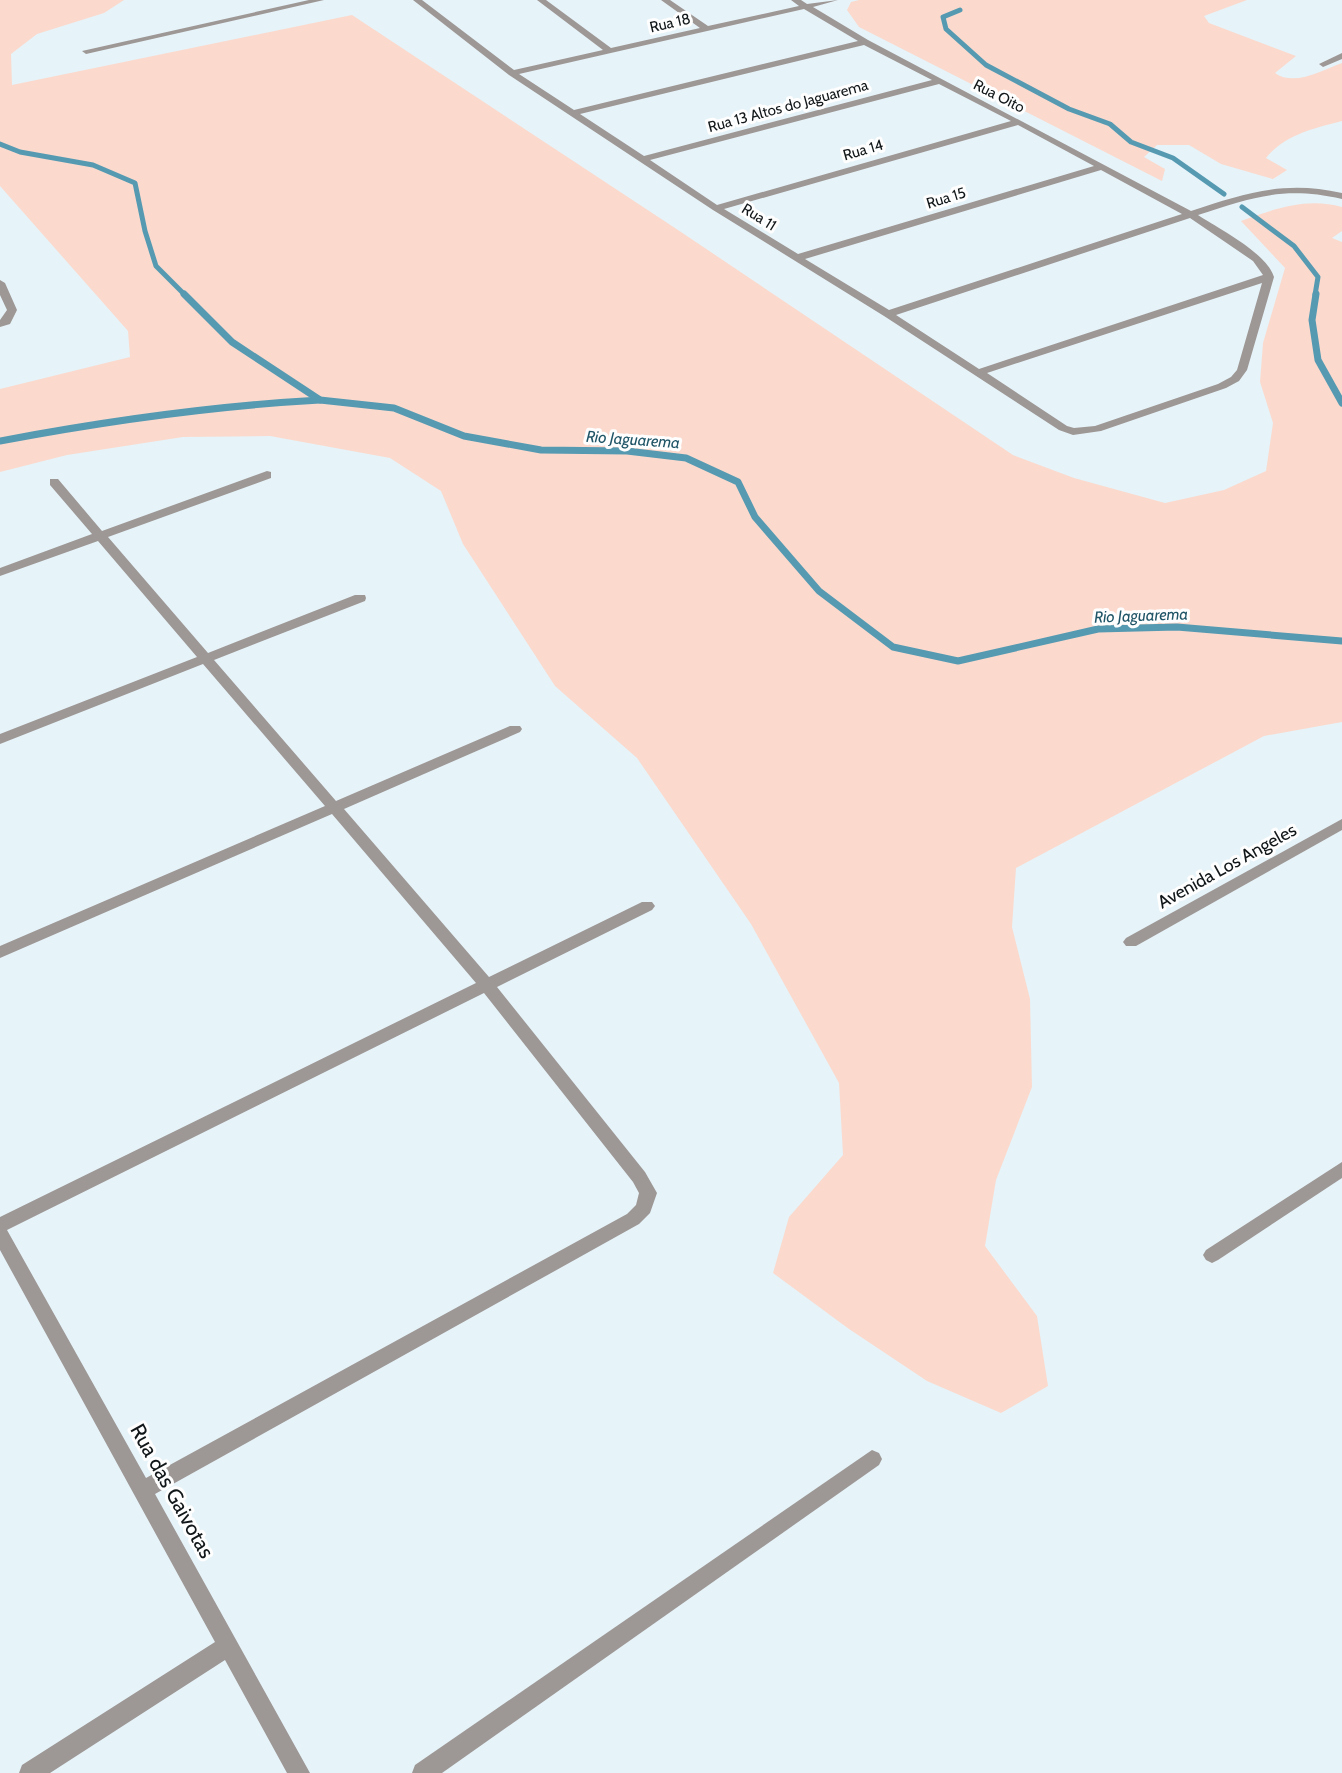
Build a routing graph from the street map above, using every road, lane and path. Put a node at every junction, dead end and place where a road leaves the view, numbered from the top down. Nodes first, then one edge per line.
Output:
1 (320, 0) edge
2 (417, 0) edge
3 (541, 0) edge
4 (665, 0) edge
5 (795, 0) edge
6 (834, 0) edge
7 (295, 2) edge
8 (805, 7) junction
9 (707, 29) junction
10 (865, 42) junction
11 (86, 51) dead end
12 (610, 51) junction
13 (1342, 56) edge
14 (1323, 64) dead end
15 (512, 73) junction
16 (940, 81) junction
17 (574, 113) junction
18 (1019, 122) junction
19 (644, 159) junction
20 (1103, 166) junction
21 (1342, 196) edge
22 (716, 208) junction
23 (1192, 215) junction
24 (797, 258) junction
25 (1269, 277) junction
26 (0, 283) edge
27 (888, 314) junction
28 (0, 324) edge
29 (977, 373) junction
30 (267, 475) dead end
31 (54, 482) dead end
32 (100, 535) junction
33 (0, 572) edge
34 (360, 598) dead end
35 (206, 658) junction
36 (515, 729) dead end
37 (0, 739) edge
38 (335, 808) junction
39 (1342, 824) edge
40 (648, 906) dead end
41 (1131, 942) dead end
42 (0, 952) edge
43 (487, 985) junction
44 (1342, 1169) edge
45 (0, 1226) edge
46 (0, 1233) edge
47 (1212, 1255) dead end
48 (872, 1459) dead end
49 (144, 1490) junction
50 (229, 1645) junction
51 (30, 1773) edge
52 (299, 1773) edge
53 (423, 1773) edge

1 - 7 street
2 - 15 street, Rua 11
3 - 12 street
4 - 9 street
5 - 8 street, Rua Oito
6 - 8 street, Rua 18
7 - 11 street
8 - 9 street, Rua 18
8 - 10 street, Rua Oito
9 - 12 street, Rua 18
10 - 16 street, Rua Oito
10 - 17 street
12 - 15 street, Rua 18
13 - 14 street
15 - 17 street, Rua 11
16 - 18 street, Rua Oito
16 - 19 street, Rua 13 Altos do Jaguarema
17 - 19 street, Rua 11
18 - 20 street, Rua Oito
18 - 22 street, Rua 14
19 - 22 street, Rua 11
20 - 23 street, Rua Oito
20 - 24 street, Rua 15
21 - 23 street
22 - 24 street, Rua 11
23 - 25 street, Rua Oito
23 - 27 street
24 - 27 street, Rua 11
25 - 29 street
25 - 29 street, Rua 11
26 - 28 street
27 - 29 street, Rua 11
30 - 32 street
31 - 32 street
32 - 33 street
32 - 35 street
34 - 35 street
35 - 37 street
35 - 38 street
36 - 38 street
38 - 42 street
38 - 43 street
39 - 41 street, Avenida Los Angeles
40 - 43 street
43 - 45 street
43 - 49 street
44 - 47 street
46 - 49 street, Rua das Gaivotas
48 - 53 street
49 - 50 street, Rua das Gaivotas
50 - 51 street
50 - 52 street, Rua das Gaivotas

